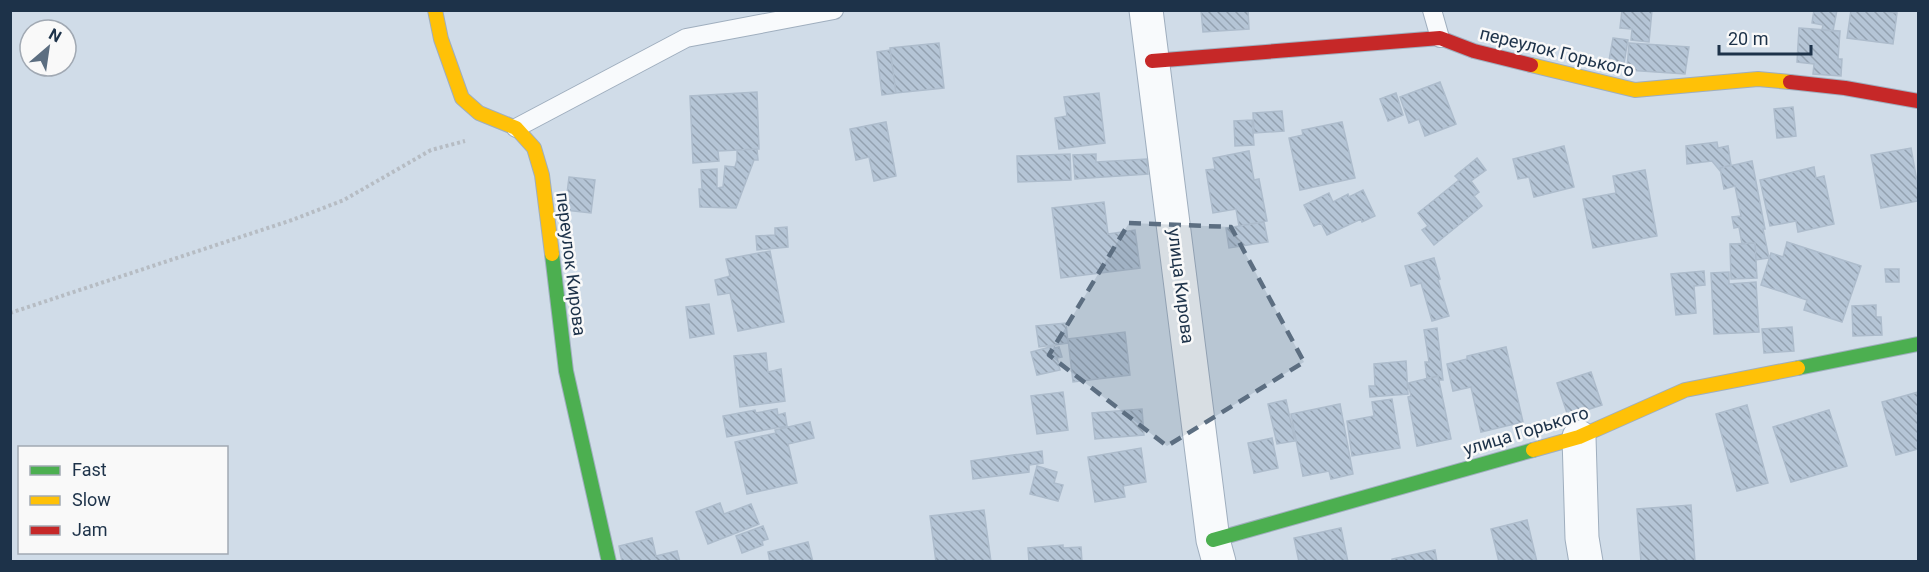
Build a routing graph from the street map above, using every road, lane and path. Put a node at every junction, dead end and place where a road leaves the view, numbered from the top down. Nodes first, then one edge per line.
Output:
1 (435, 10) edge
2 (834, 10) edge
3 (1146, 10) edge
4 (1432, 10) edge
5 (1440, 38) junction
6 (1152, 61) junction
7 (1918, 101) edge
8 (516, 128) junction
9 (10, 313) edge
10 (1918, 344) edge
11 (1579, 437) junction
12 (1216, 551) edge
13 (609, 561) edge
14 (1586, 561) edge

1 - 8 street, переулок Кирова
2 - 8 lane
3 - 6 street, улица Кирова
4 - 5 lane
5 - 6 street, переулок Горького
5 - 7 street, переулок Горького
6 - 12 street, улица Кирова
8 - 9 path
8 - 13 street, переулок Кирова
10 - 11 street, улица Горького
11 - 12 street, улица Горького
11 - 14 street

